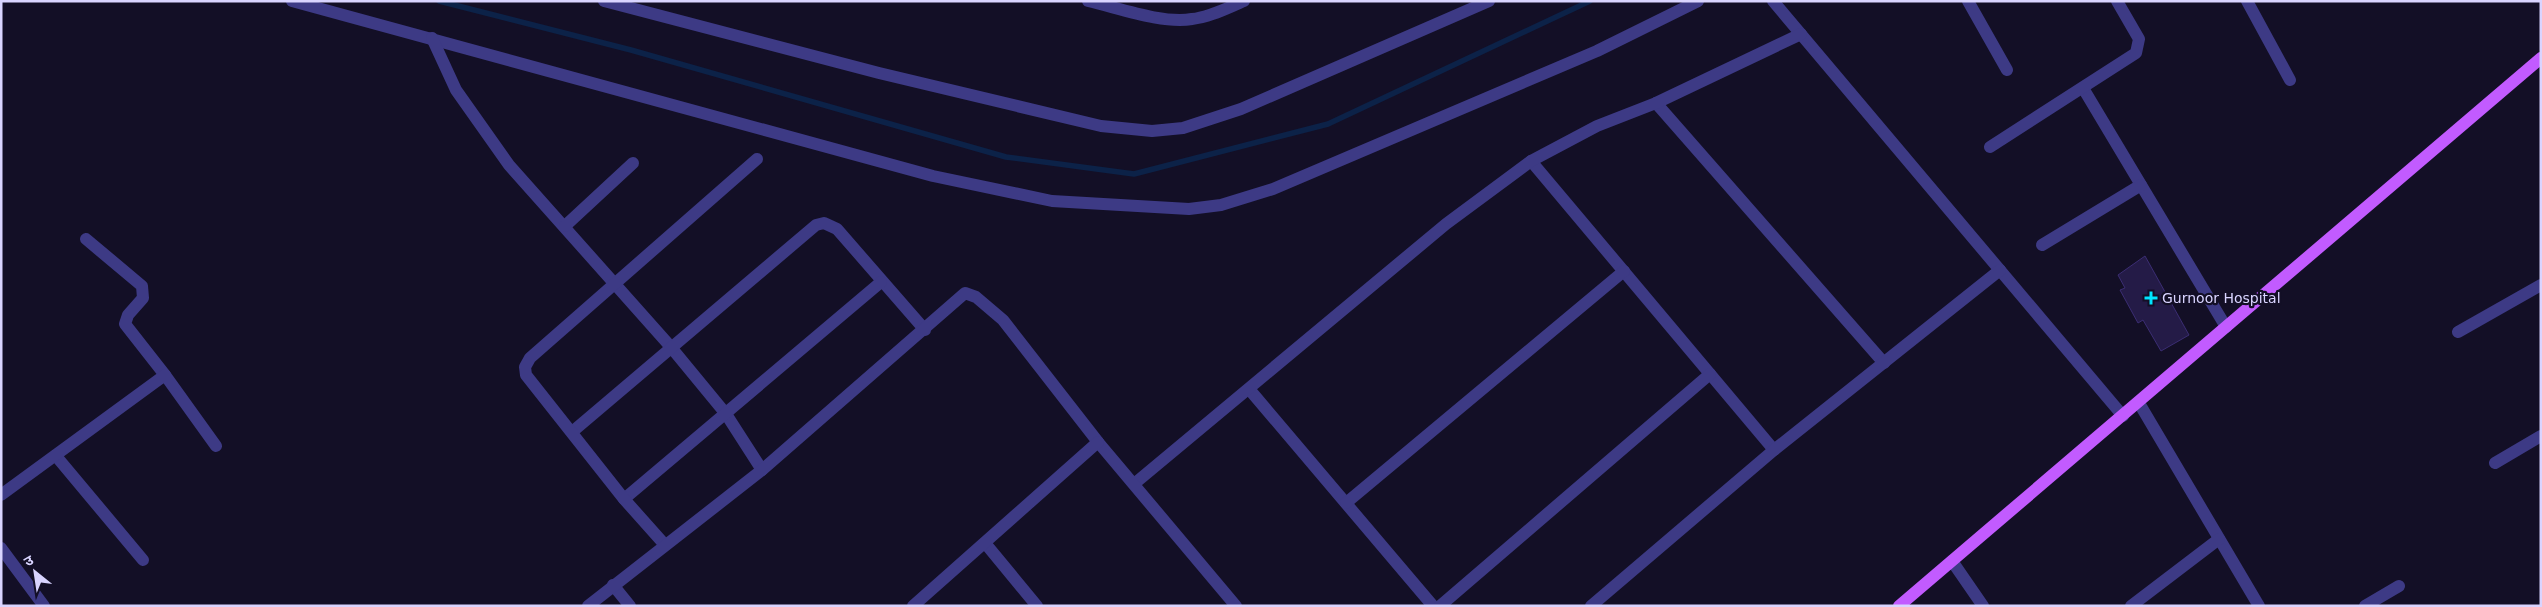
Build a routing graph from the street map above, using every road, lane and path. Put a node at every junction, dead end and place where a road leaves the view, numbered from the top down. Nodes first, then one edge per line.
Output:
1 (292, 1) edge
2 (604, 1) edge
3 (1088, 1) edge
4 (1489, 1) edge
5 (1698, 1) edge
6 (1773, 1) edge
7 (1968, 1) edge
8 (2117, 1) edge
9 (2247, 1) edge
10 (1236, 3) edge
11 (1107, 4) edge
12 (1800, 34) junction
13 (432, 38) junction
14 (2540, 59) edge
15 (2007, 70) dead end
16 (2290, 80) dead end
17 (2084, 88) junction
18 (1656, 103) junction
19 (1990, 147) dead end
20 (757, 159) dead end
21 (1531, 161) junction
22 (633, 163) dead end
23 (2141, 185) junction
24 (565, 226) junction
25 (86, 240) dead end
26 (2042, 245) dead end
27 (2000, 270) junction
28 (1624, 271) junction
29 (881, 282) junction
30 (615, 283) junction
31 (2541, 285) edge
32 (2226, 327) junction
33 (925, 330) junction
34 (2458, 332) dead end
35 (670, 346) junction
36 (1884, 363) junction
37 (165, 374) junction
38 (1710, 374) junction
39 (1249, 389) junction
40 (2139, 403) junction
41 (726, 414) junction
42 (2123, 416) junction
43 (572, 432) junction
44 (2541, 436) edge
45 (1098, 442) junction
46 (216, 446) dead end
47 (1774, 450) junction
48 (56, 456) junction
49 (2495, 463) dead end
50 (762, 470) junction
51 (1134, 484) junction
52 (1, 495) edge
53 (624, 500) junction
54 (1346, 503) junction
55 (2220, 539) junction
56 (985, 543) junction
57 (665, 544) junction
58 (1, 548) edge
59 (142, 560) dead end
60 (1952, 561) junction
61 (613, 585) junction
62 (2399, 586) dead end
63 (44, 606) edge
64 (588, 606) edge
65 (630, 606) edge
66 (913, 606) edge
67 (1038, 606) edge
68 (1236, 606) edge
69 (1433, 606) edge
70 (1440, 606) edge
71 (1591, 606) edge
72 (1898, 606) edge
73 (1983, 606) edge
74 (2131, 606) edge
75 (2259, 606) edge
76 (2365, 606) edge

1 - 13 street
2 - 4 street
3 - 11 street
5 - 13 street
6 - 12 street
7 - 15 street
8 - 17 street
9 - 16 street
10 - 11 street
12 - 18 street
12 - 27 street
13 - 24 street
14 - 32 main road
17 - 19 street
17 - 23 street
18 - 21 street
18 - 36 street
20 - 30 street
21 - 28 street
21 - 39 street
22 - 24 street
23 - 26 street
23 - 32 street
24 - 30 street
25 - 37 street
27 - 36 street
27 - 42 street
28 - 38 street
28 - 54 street
29 - 33 street
29 - 35 street
29 - 41 street
30 - 35 street
30 - 43 street
31 - 34 street
32 - 40 main road
33 - 45 street
33 - 50 street
35 - 41 street
35 - 43 street
36 - 47 street
37 - 46 street
37 - 48 street
38 - 47 street
38 - 70 street
39 - 51 street
39 - 54 street
40 - 42 main road
40 - 55 street
41 - 50 street
41 - 53 street
42 - 60 main road
43 - 53 street
44 - 49 street
45 - 51 street
45 - 56 street
47 - 71 street
48 - 52 street
48 - 59 street
50 - 57 street
51 - 68 street
53 - 57 street
54 - 69 street
55 - 74 street
55 - 75 street
56 - 66 street
56 - 67 street
57 - 61 street
58 - 63 street
60 - 72 main road
60 - 73 street
61 - 64 street
61 - 65 street
62 - 76 street

